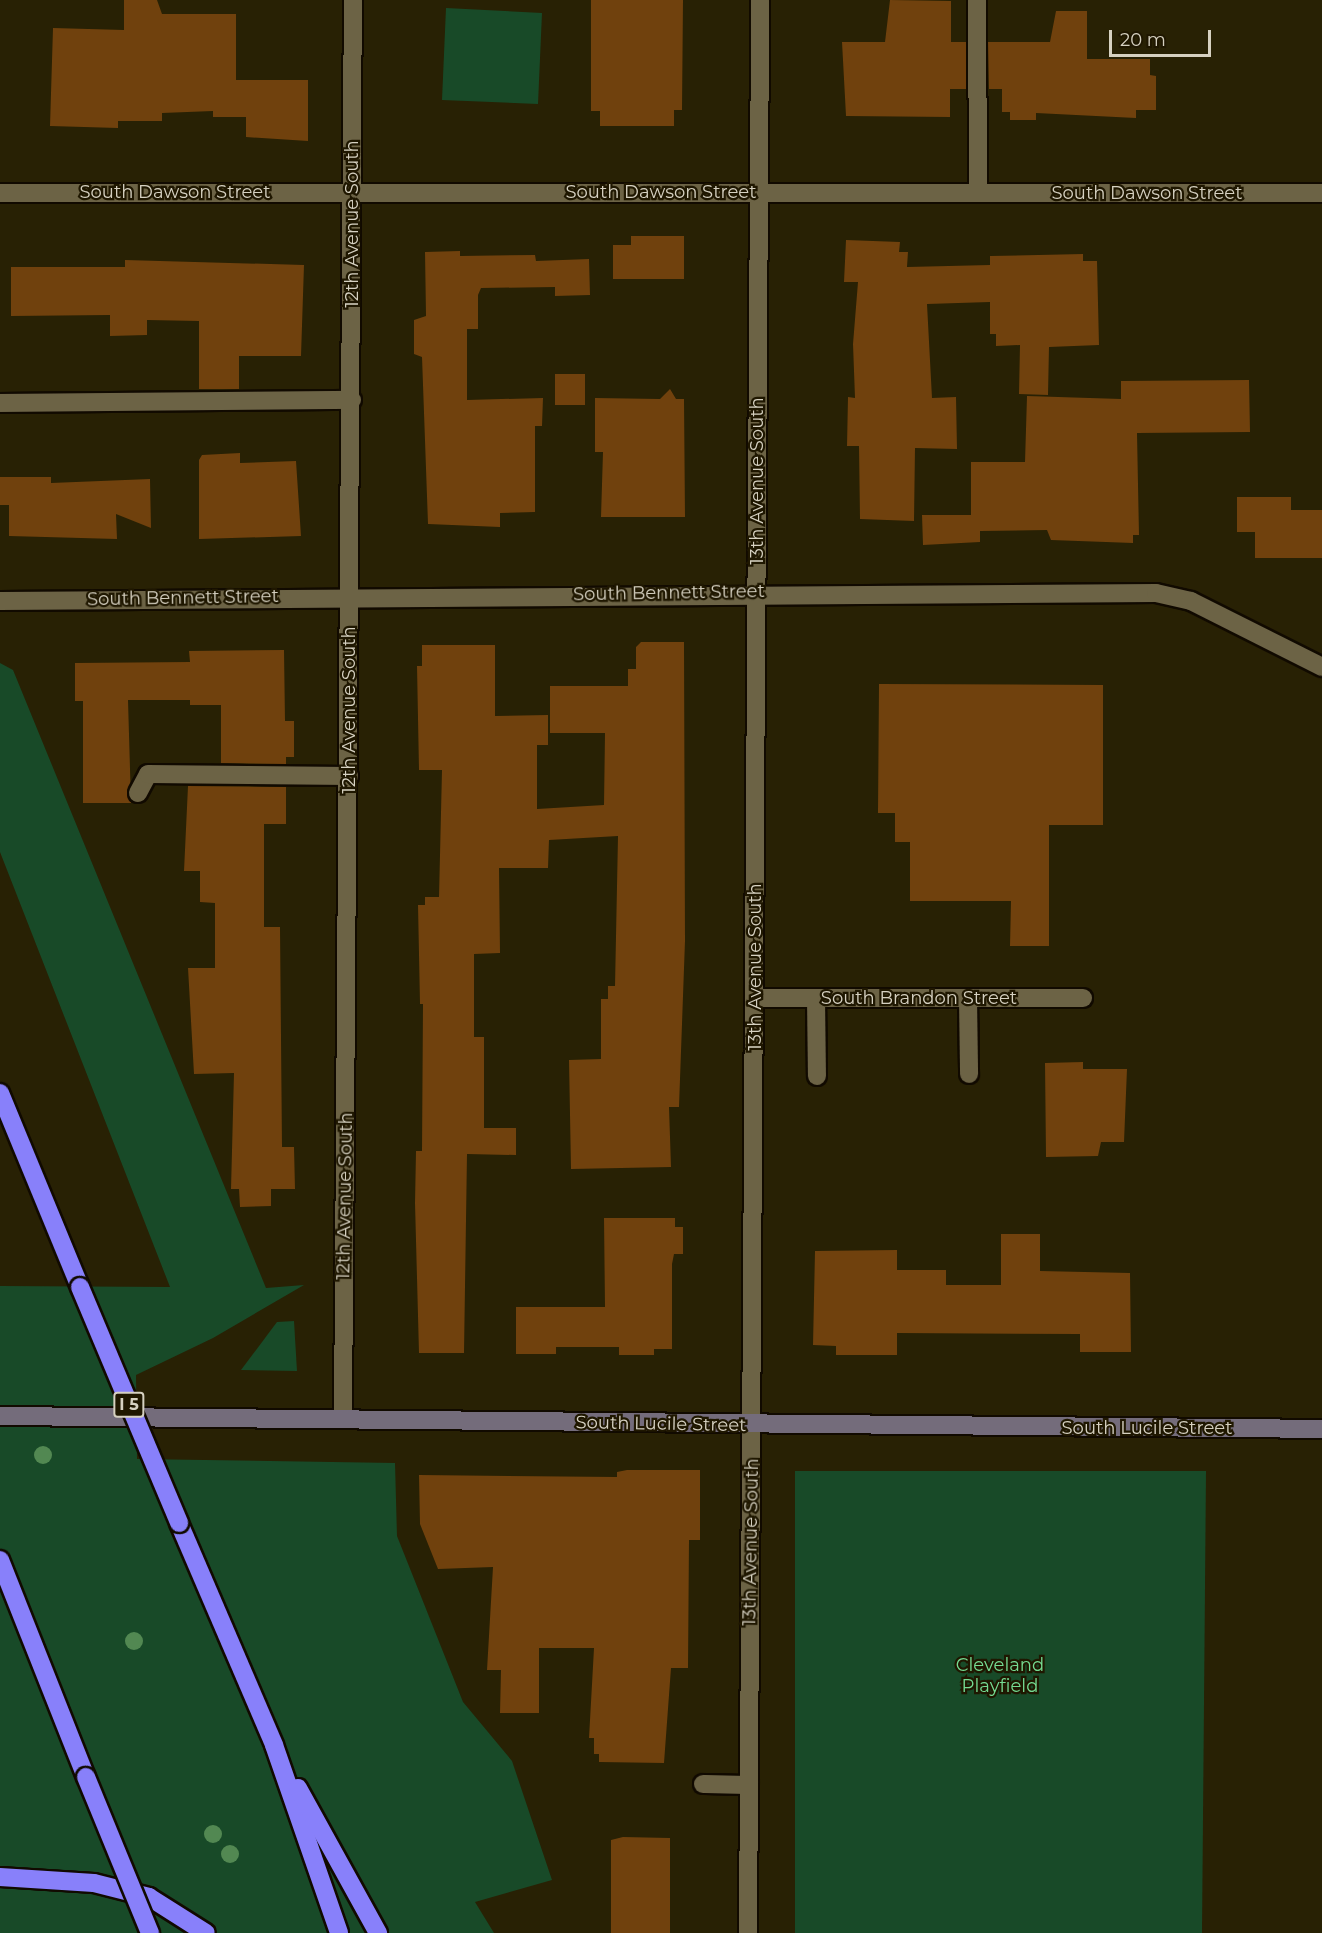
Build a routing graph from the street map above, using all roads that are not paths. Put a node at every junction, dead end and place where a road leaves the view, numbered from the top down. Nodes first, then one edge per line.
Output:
1 (353, 0) edge
2 (760, 0) edge
3 (977, 0) edge
4 (353, 191) junction
5 (0, 193) edge
6 (759, 193) junction
7 (978, 193) junction
8 (1322, 193) edge
9 (352, 400) junction
10 (0, 403) edge
11 (756, 592) junction
12 (350, 596) junction
13 (0, 601) edge
14 (1322, 667) edge
15 (349, 776) junction
16 (138, 793) dead end
17 (755, 998) junction
18 (816, 998) junction
19 (968, 998) junction
20 (1083, 998) dead end
21 (969, 1074) dead end
22 (817, 1077) dead end
23 (0, 1093) edge
24 (0, 1416) edge
25 (343, 1419) junction
26 (752, 1426) junction
27 (1322, 1429) edge
28 (0, 1560) edge
29 (274, 1745) junction
30 (703, 1784) dead end
31 (749, 1785) junction
32 (0, 1877) edge
33 (150, 1933) edge
34 (206, 1933) edge
35 (339, 1933) edge
36 (378, 1933) edge
37 (748, 1933) edge

1 - 4 street, 12th Avenue South
2 - 6 street, 13th Avenue South
3 - 7 street
4 - 5 street, South Dawson Street
4 - 6 street, South Dawson Street
4 - 9 street, 12th Avenue South
6 - 7 street, South Dawson Street
6 - 11 street, 13th Avenue South
7 - 8 street, South Dawson Street
9 - 10 street
9 - 12 street, 12th Avenue South
11 - 12 street, South Bennett Street
11 - 14 street, South Bennett Street
11 - 17 street, 13th Avenue South
12 - 13 street, South Bennett Street
12 - 15 street, 12th Avenue South
15 - 16 street
15 - 25 street, 12th Avenue South
17 - 18 street, South Brandon Street
17 - 26 street, 13th Avenue South
18 - 19 street, South Brandon Street
18 - 22 street
19 - 20 street, South Brandon Street
19 - 21 street
23 - 29 highway, I 5, bridge
24 - 25 street, South Lucile Street
25 - 26 street, South Lucile Street
26 - 27 street, South Lucile Street
26 - 31 street, 13th Avenue South
28 - 33 highway, bridge
29 - 35 highway, I 5
29 - 36 highway
30 - 31 street
31 - 37 street, 13th Avenue South
32 - 34 highway

